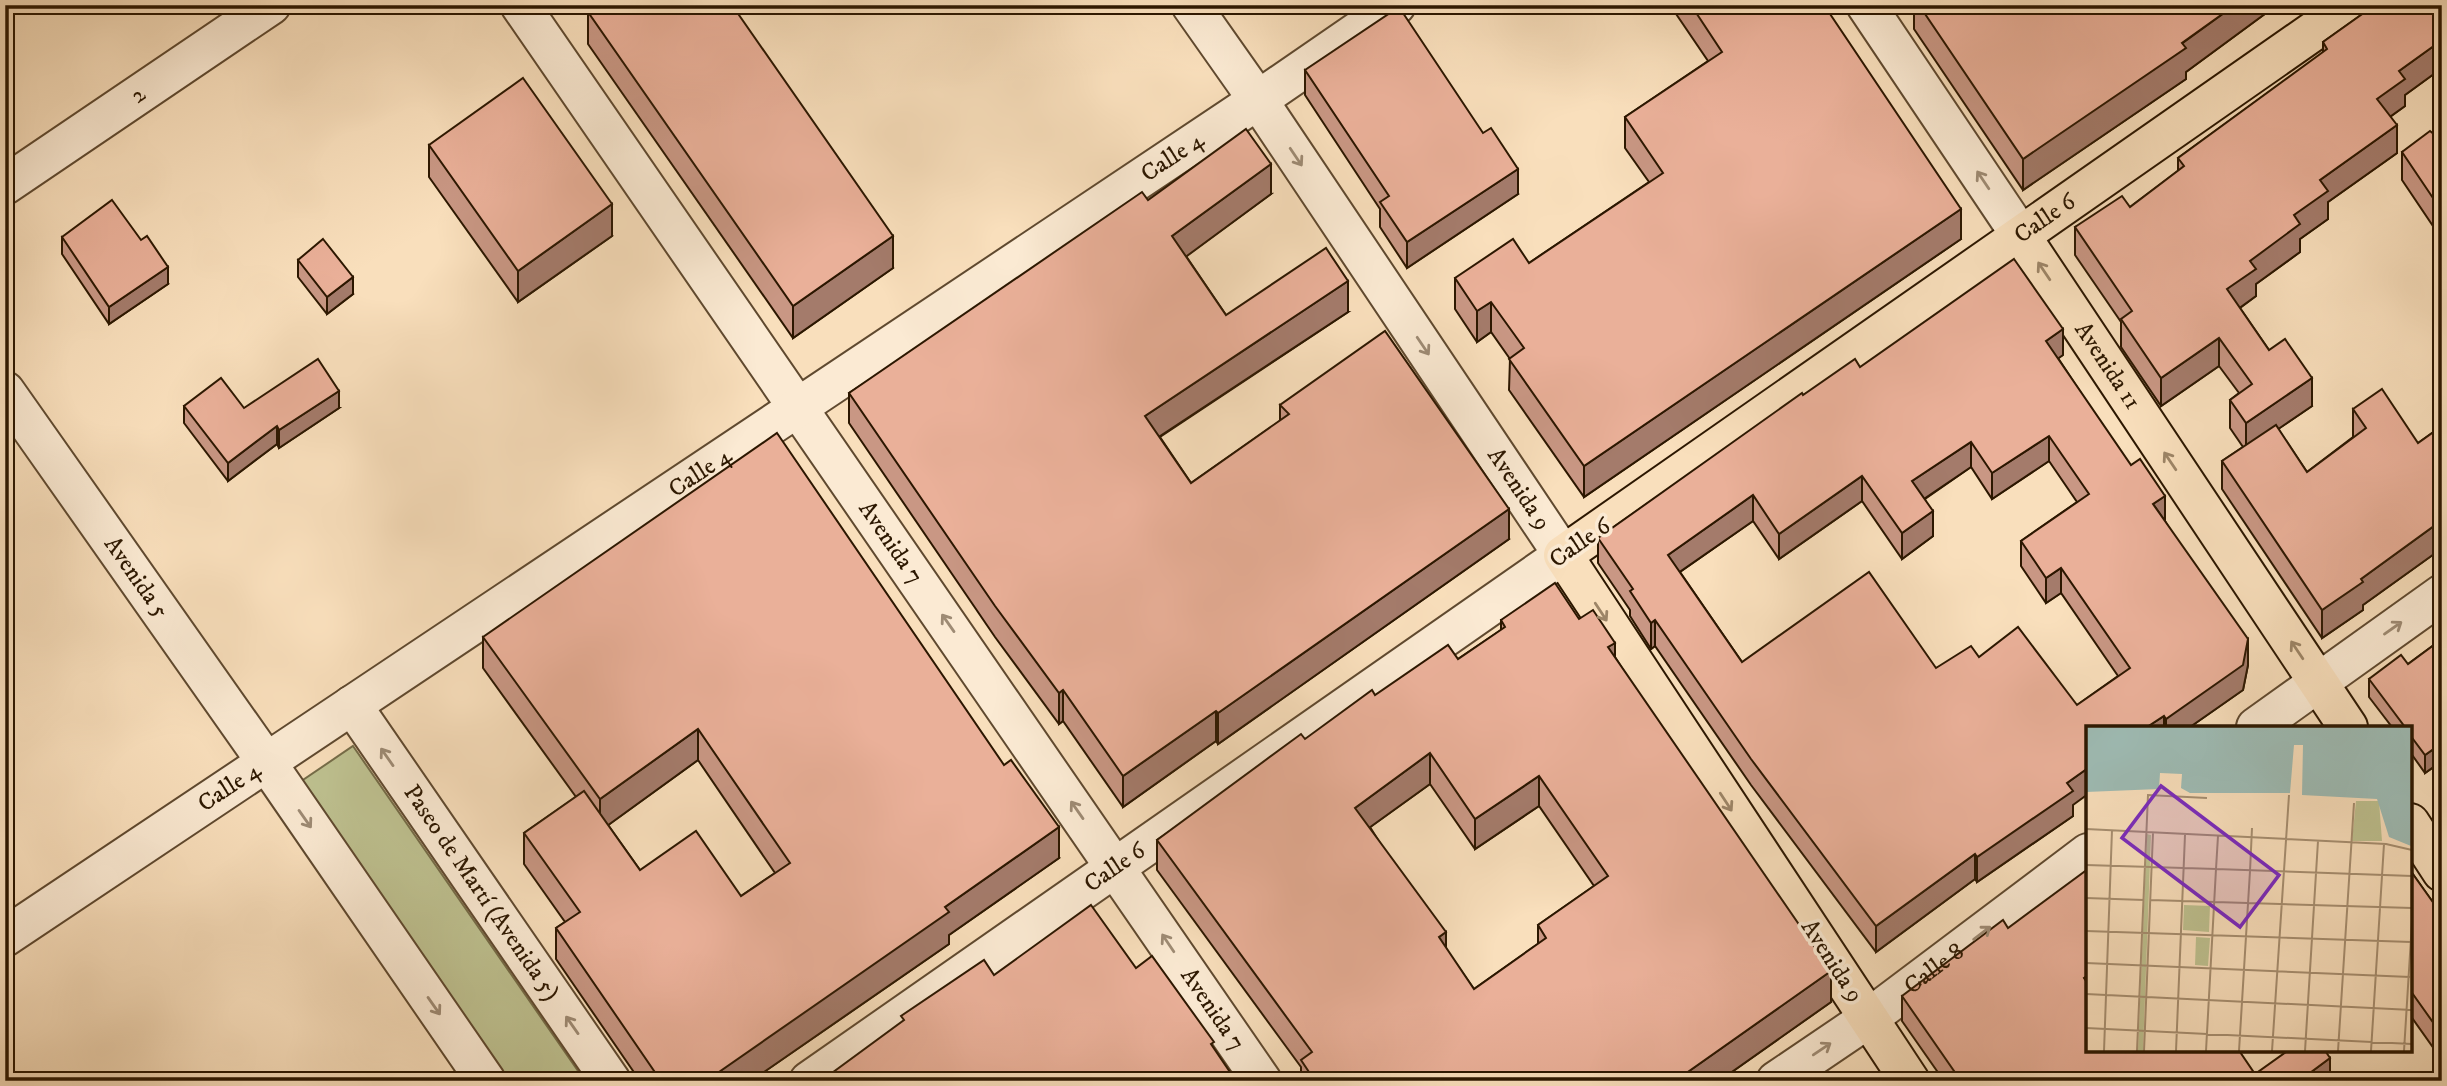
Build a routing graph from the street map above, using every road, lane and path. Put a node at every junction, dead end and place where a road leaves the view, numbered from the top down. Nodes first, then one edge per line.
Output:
1 (271, 5) edge
2 (520, 5) edge
3 (1191, 5) edge
4 (1396, 5) edge
5 (1866, 5) edge
6 (2351, 5) edge
7 (1258, 100) junction
8 (5, 185) edge
9 (2021, 236) junction
10 (5, 391) edge
11 (798, 407) junction
12 (1563, 555) junction
13 (2442, 594) edge
14 (2318, 681) junction
15 (352, 705) junction
16 (2257, 726) edge
17 (2347, 726) edge
18 (267, 762) junction
19 (2412, 826) edge
20 (2086, 855) edge
21 (1116, 866) junction
22 (2442, 872) edge
23 (5, 937) edge
24 (1869, 1018) junction
25 (486, 1081) edge
26 (611, 1081) edge
27 (809, 1081) edge
28 (1262, 1081) edge
29 (1776, 1081) edge
30 (1910, 1081) edge

1 - 8 street, 2
2 - 11 street, Avenida 7
3 - 7 street, Avenida 9
4 - 7 street, Calle 4
9 -> 5 street, Avenida 11
6 - 9 main road, Calle 6
7 - 11 street, Calle 4
7 -> 12 street, Avenida 9
9 - 12 main road, Calle 6
14 -> 9 main road, Avenida 11
10 - 18 street, Avenida 5
11 - 15 street, Calle 4
21 -> 11 street, Avenida 7
12 - 21 street, Calle 6
12 -> 24 main road, Avenida 9
14 -> 13 street
14 - 16 street
14 - 17 main road, Avenida 11
15 - 18 street, Calle 4
26 -> 15 street, Paseo de Martí (Avenida 5)
18 - 23 street, Calle 4
18 -> 25 street
19 - 22 main road
24 -> 20 street, Calle 8
21 - 27 street, Calle 6
28 -> 21 street, Avenida 7
29 -> 24 street, Calle 8
24 - 30 main road, Avenida 9

